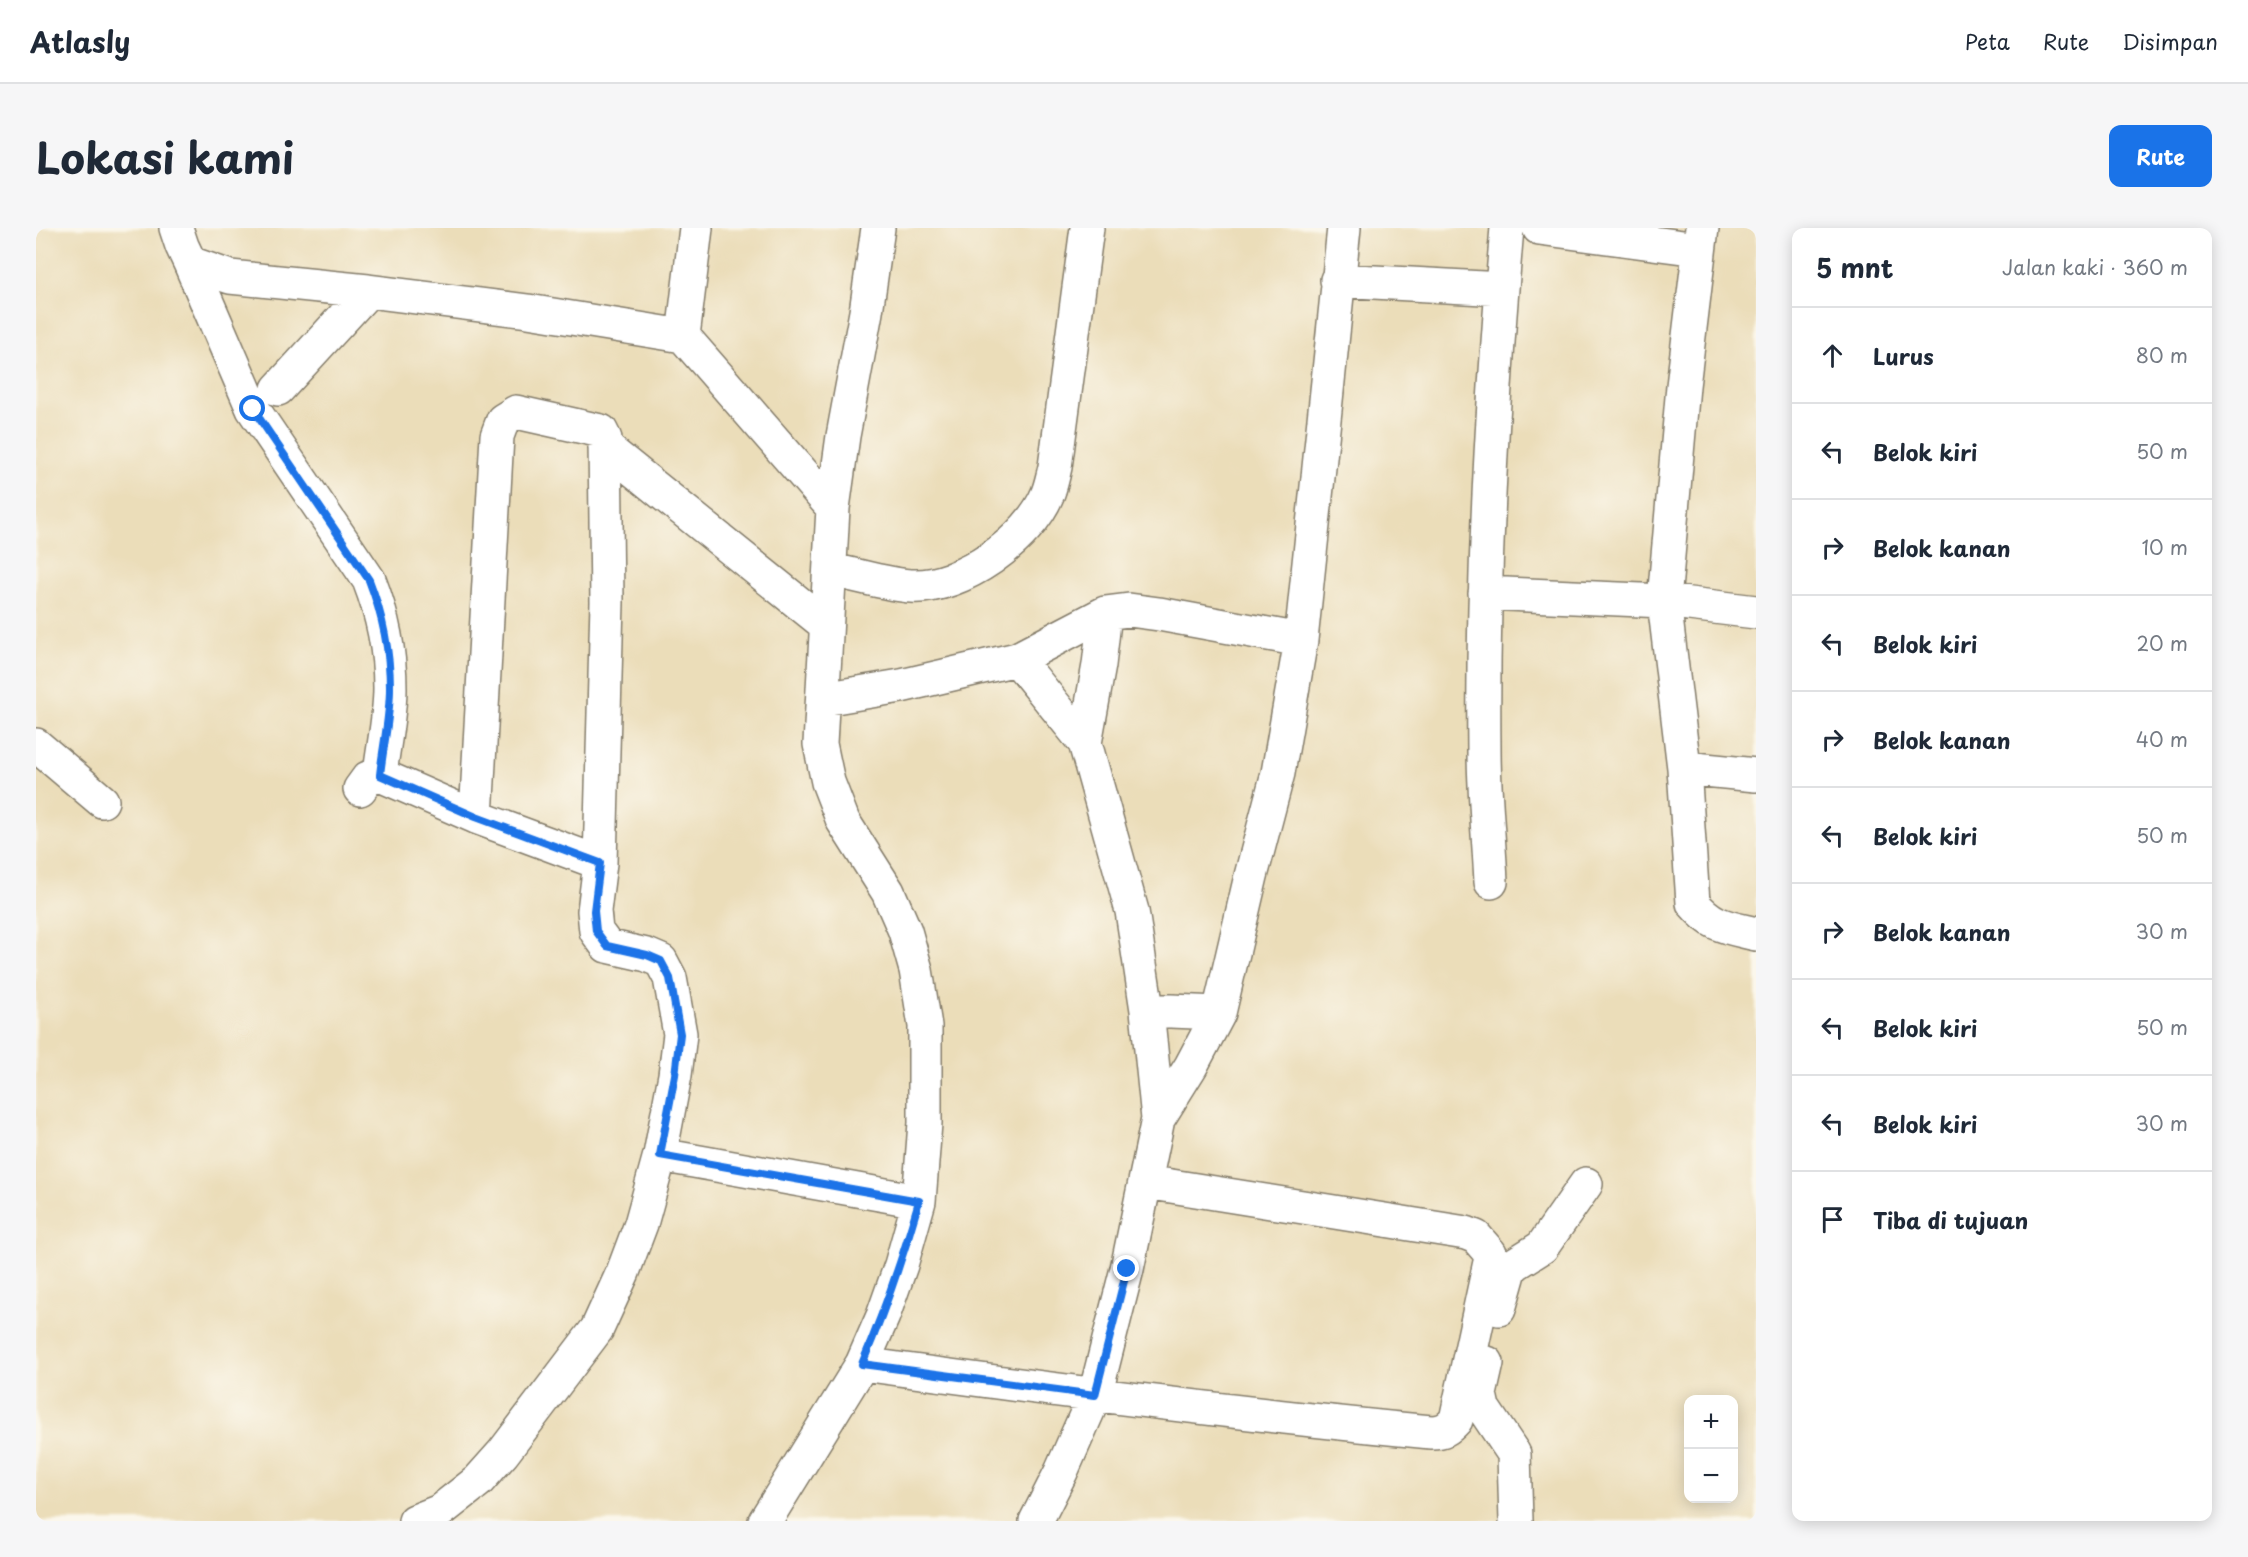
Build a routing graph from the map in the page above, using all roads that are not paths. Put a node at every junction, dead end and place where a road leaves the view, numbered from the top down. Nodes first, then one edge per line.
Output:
1 (176, 228) edge
2 (696, 228) edge
3 (878, 228) edge
4 (1087, 228) edge
5 (1344, 228) edge
6 (1507, 228) edge
7 (1539, 228) edge
8 (1700, 238) edge
9 (190, 263) junction
10 (1337, 280) junction
11 (1502, 289) junction
12 (368, 291) junction
13 (683, 336) junction
14 (278, 388) dead end
15 (605, 447) junction
16 (833, 507) junction
17 (830, 570) junction
18 (1485, 593) junction
19 (1664, 601) junction
20 (1756, 612) edge
21 (1105, 613) junction
22 (826, 625) junction
23 (1301, 640) junction
24 (1017, 659) junction
25 (823, 699) junction
26 (1085, 743) junction
27 (36, 745) edge
28 (1684, 768) junction
29 (1756, 775) edge
30 (102, 801) dead end
31 (476, 817) junction
32 (600, 863) junction
33 (1491, 882) dead end
34 (1756, 934) edge
35 (1147, 1010) junction
36 (1220, 1013) junction
37 (1158, 1119) junction
38 (660, 1155) junction
39 (1146, 1182) junction
40 (1586, 1184) dead end
41 (919, 1201) junction
42 (862, 1364) junction
43 (1095, 1395) junction
44 (414, 1521) edge
45 (765, 1521) edge
46 (1036, 1521) edge
47 (1516, 1521) edge

1 - 9 street
2 - 13 street
3 - 16 street
4 - 17 street
5 - 10 street
6 - 11 street
7 - 8 street
8 - 19 street
9 - 12 street
9 - 31 street
10 - 11 street
10 - 23 street
11 - 18 street
12 - 13 street
12 - 14 street
13 - 16 street
15 - 22 street
15 - 31 street
15 - 32 street
16 - 17 street
17 - 22 street
18 - 19 street
18 - 33 street
19 - 20 street
19 - 28 street
21 - 23 street
21 - 24 street
21 - 26 street
22 - 25 street
23 - 36 street
24 - 25 street
24 - 26 street
25 - 41 street
26 - 35 street
27 - 30 street
28 - 29 street
28 - 34 street
31 - 32 street
32 - 38 street
35 - 36 street
35 - 37 street
36 - 37 street
37 - 39 street
38 - 41 street
38 - 44 street
39 - 43 street
39 - 43 street
40 - 47 street
41 - 42 street
42 - 43 street
42 - 45 street
43 - 46 street

